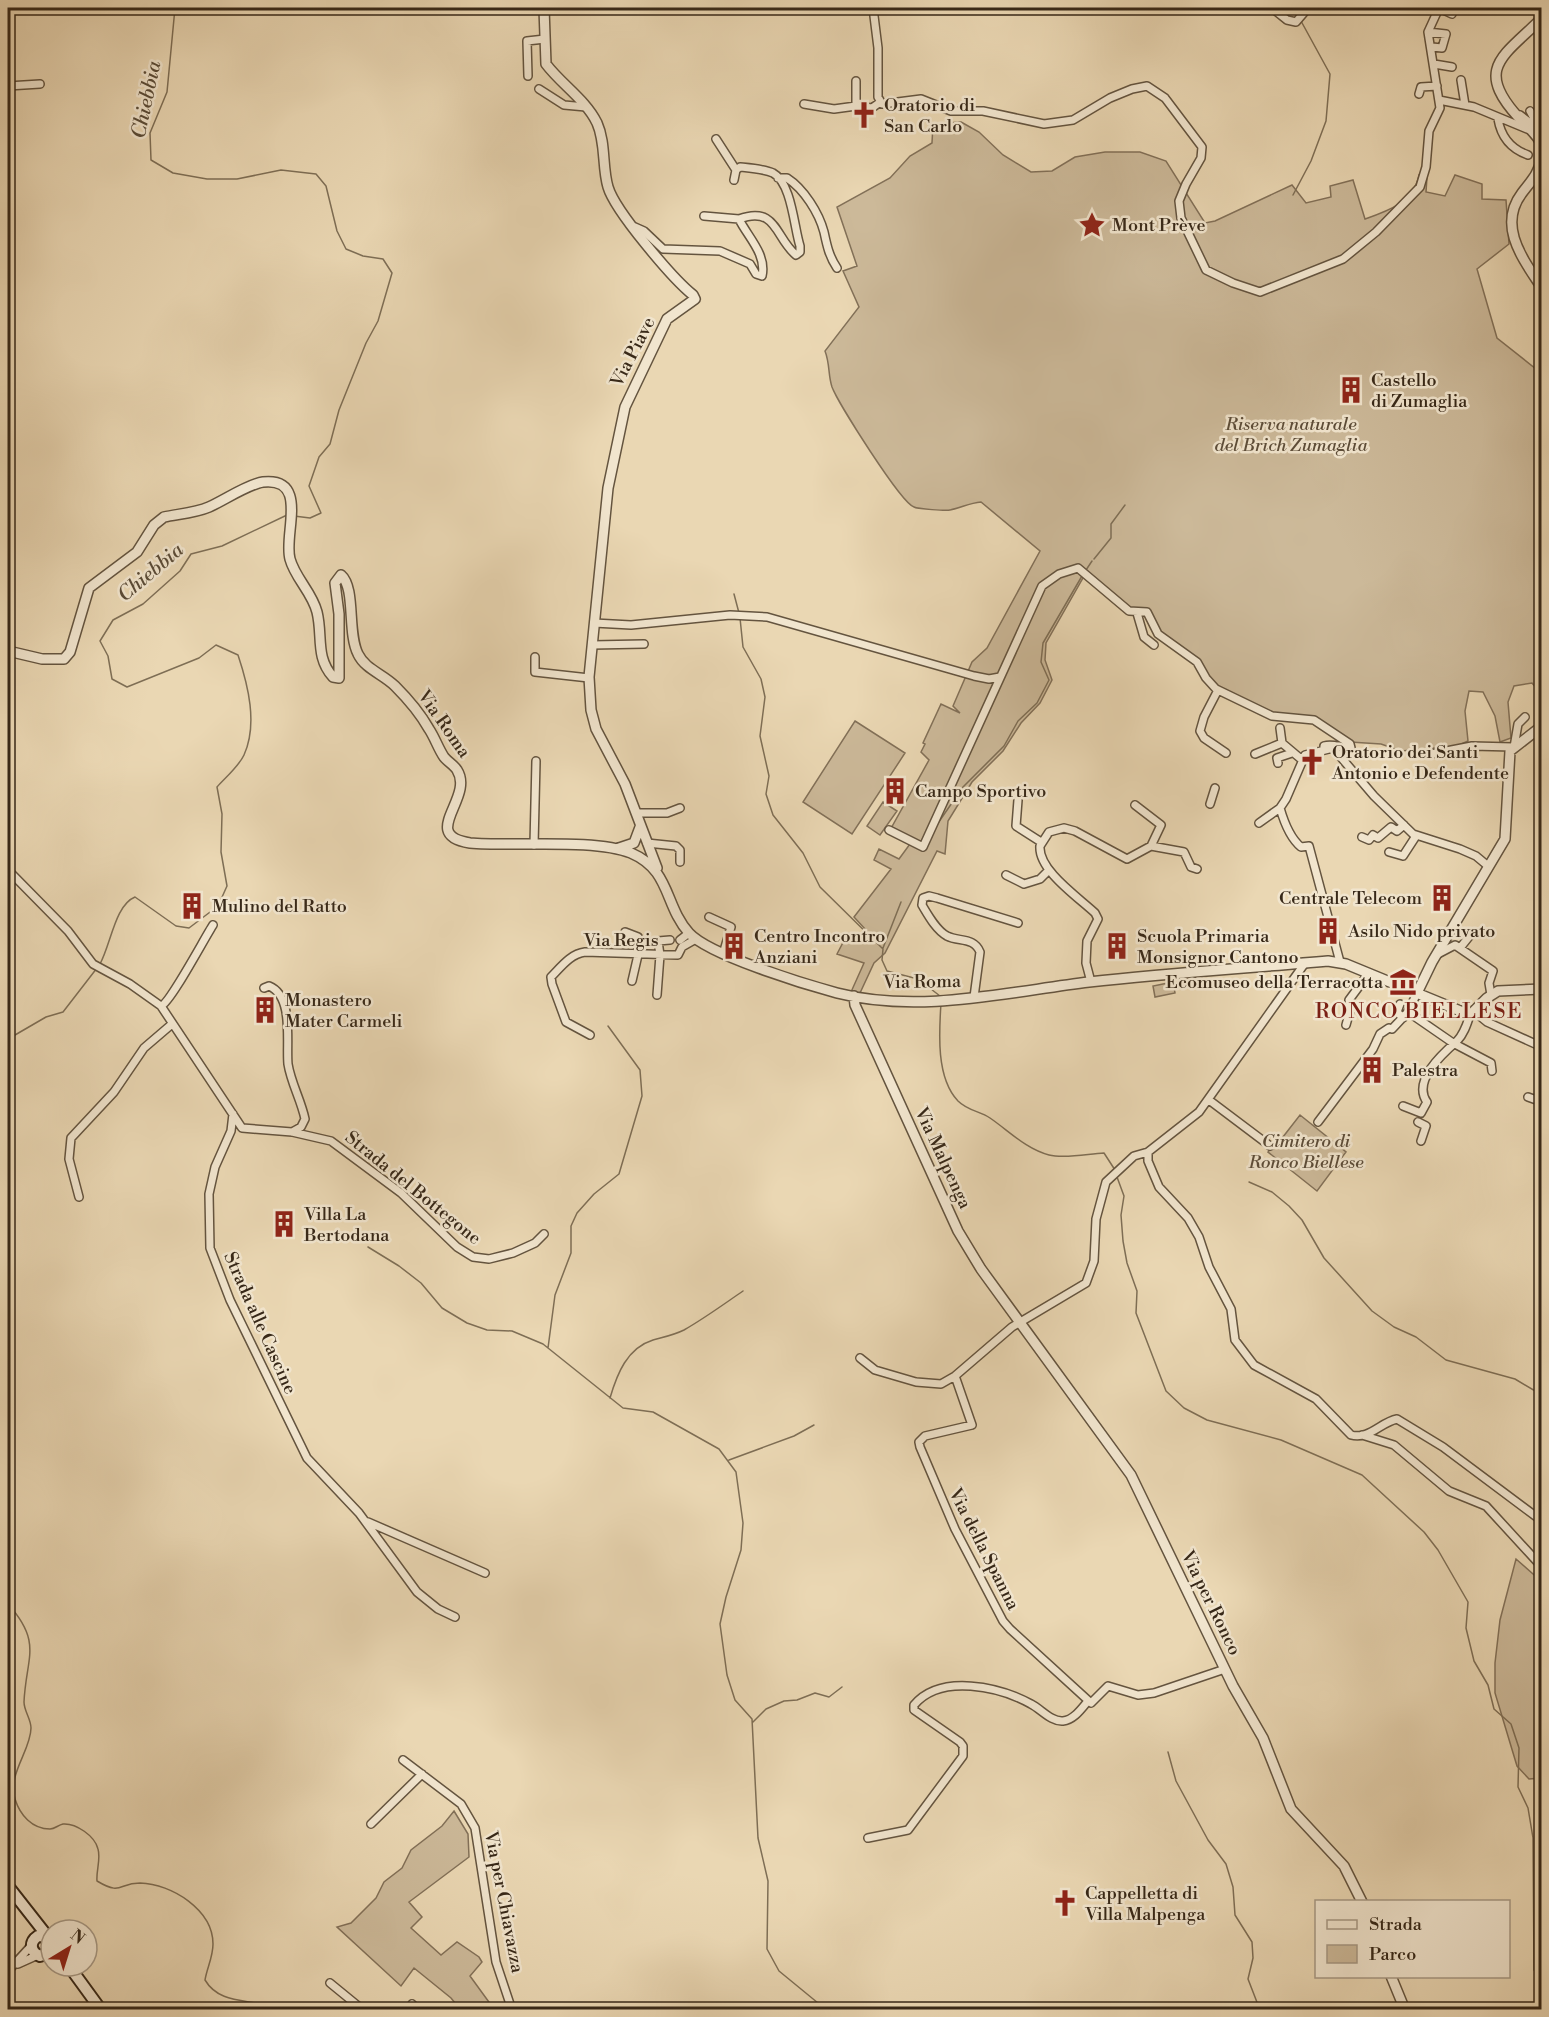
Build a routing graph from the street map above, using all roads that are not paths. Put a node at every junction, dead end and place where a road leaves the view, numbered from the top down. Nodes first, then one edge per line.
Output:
1 (544, 8) edge
2 (873, 8) edge
3 (1272, 8) edge
4 (1308, 8) edge
5 (1439, 8) edge
6 (1452, 14) dead end
7 (1542, 18) edge
8 (1428, 32) junction
9 (545, 39) junction
10 (1432, 47) junction
11 (1434, 64) junction
12 (1452, 67) dead end
13 (528, 76) dead end
14 (1461, 80) dead end
15 (856, 81) dead end
16 (40, 84) dead end
17 (8, 86) edge
18 (1437, 86) junction
19 (539, 88) dead end
20 (1419, 94) dead end
21 (1439, 100) junction
22 (879, 102) junction
23 (804, 104) dead end
24 (1465, 105) junction
25 (856, 106) junction
26 (586, 107) junction
27 (1530, 111) dead end
28 (1498, 119) junction
29 (1539, 132) edge
30 (716, 139) dead end
31 (1542, 146) edge
32 (1528, 155) dead end
33 (1542, 157) edge
34 (736, 170) junction
35 (778, 178) junction
36 (734, 180) dead end
37 (704, 216) dead end
38 (739, 219) junction
39 (635, 227) junction
40 (837, 268) dead end
41 (1542, 288) edge
42 (1133, 612) junction
43 (594, 623) junction
44 (644, 644) dead end
45 (592, 645) junction
46 (1154, 645) dead end
47 (8, 651) edge
48 (535, 657) dead end
49 (1000, 677) junction
50 (589, 678) junction
51 (1218, 690) junction
52 (1525, 717) dead end
53 (1542, 726) edge
54 (1280, 728) dead end
55 (1282, 743) junction
56 (1513, 747) junction
57 (1324, 750) junction
58 (1226, 753) dead end
59 (1292, 753) junction
60 (1431, 753) dead end
61 (1255, 754) dead end
62 (1301, 759) junction
63 (536, 761) dead end
64 (1278, 763) dead end
65 (1215, 788) dead end
66 (1018, 800) dead end
67 (1210, 804) dead end
68 (1135, 805) dead end
69 (680, 808) dead end
70 (1280, 808) junction
71 (636, 813) junction
72 (1259, 823) dead end
73 (640, 824) junction
74 (1404, 825) junction
75 (889, 830) dead end
76 (1416, 836) junction
77 (1362, 837) dead end
78 (647, 842) junction
79 (634, 843) junction
80 (1041, 843) junction
81 (534, 845) junction
82 (1151, 846) junction
83 (606, 847) junction
84 (1389, 852) dead end
85 (635, 856) junction
86 (680, 862) dead end
87 (1488, 866) junction
88 (1197, 869) dead end
89 (8, 870) edge
90 (1049, 870) junction
91 (659, 873) junction
92 (1006, 875) dead end
93 (710, 917) dead end
94 (1018, 923) dead end
95 (213, 925) dead end
96 (626, 932) dead end
97 (1472, 933) dead end
98 (692, 936) junction
99 (670, 940) dead end
100 (680, 940) dead end
101 (1460, 948) junction
102 (723, 954) junction
103 (638, 955) junction
104 (660, 955) junction
105 (1436, 955) junction
106 (1340, 962) junction
107 (1305, 963) junction
108 (1369, 973) junction
109 (632, 981) dead end
110 (1091, 982) junction
111 (264, 988) dead end
112 (1542, 989) edge
113 (1417, 993) junction
114 (1491, 994) junction
115 (657, 995) dead end
116 (854, 996) junction
117 (974, 997) junction
118 (1401, 1004) dead end
119 (161, 1006) junction
120 (1473, 1014) junction
121 (1406, 1015) junction
122 (172, 1024) junction
123 (1346, 1025) dead end
124 (590, 1035) dead end
125 (1453, 1043) junction
126 (1542, 1047) edge
127 (1492, 1071) dead end
128 (1528, 1097) dead end
129 (1209, 1100) junction
130 (1542, 1102) edge
131 (1403, 1106) dead end
132 (232, 1112) junction
133 (1420, 1117) junction
134 (1318, 1122) dead end
135 (292, 1132) junction
136 (1421, 1141) dead end
137 (1270, 1146) dead end
138 (1148, 1152) junction
139 (79, 1197) dead end
140 (543, 1234) dead end
141 (1022, 1323) junction
142 (860, 1358) dead end
143 (955, 1376) junction
144 (1362, 1435) junction
145 (365, 1521) junction
146 (1542, 1521) edge
147 (1542, 1567) edge
148 (485, 1573) dead end
149 (455, 1617) dead end
150 (1225, 1670) junction
151 (1088, 1701) junction
152 (403, 1760) dead end
153 (422, 1774) junction
154 (371, 1824) dead end
155 (868, 1838) dead end
156 (8, 1886) edge
157 (1361, 1900) edge
158 (26, 1911) junction
159 (39, 1926) edge
160 (39, 1944) edge
161 (39, 1953) edge
162 (8, 1971) edge
163 (77, 1978) edge
164 (1391, 1978) edge
165 (330, 1983) dead end
166 (101, 2010) edge
167 (363, 2010) edge
168 (512, 2010) edge
169 (1405, 2010) edge

1 - 9 street, Via Piave
2 - 22 street
3 - 4 street
5 - 6 street
5 - 8 street
7 - 29 street
8 - 10 street
8 - 10 street
9 - 13 street
9 - 26 street, Via Piave
10 - 11 street
11 - 12 street
11 - 18 street
14 - 24 street
15 - 25 street
16 - 17 street
18 - 20 street
18 - 21 street
19 - 26 street
21 - 22 street
21 - 24 street
22 - 25 street
23 - 25 street
24 - 28 street
26 - 39 street, Via Piave
27 - 29 street
28 - 29 street
28 - 32 street
29 - 31 street
30 - 34 street
33 - 41 street
34 - 35 street
34 - 36 street
35 - 38 street
35 - 40 street
37 - 38 street
38 - 39 street
39 - 43 street, Via Piave
42 - 46 street
42 - 49 street
42 - 51 street
43 - 45 street, Via Piave
43 - 49 street
44 - 45 street
45 - 50 street, Via Piave
47 - 81 street, Via Roma
48 - 50 street
49 - 75 street
50 - 71 street, Via Piave
51 - 57 street
51 - 58 street
52 - 56 street
53 - 56 street
54 - 55 street
55 - 59 street
55 - 61 street
56 - 60 street
56 - 87 street
57 - 62 street
57 - 74 street
59 - 62 street
59 - 64 street
62 - 70 street
63 - 81 street
65 - 67 street
66 - 80 street
68 - 82 street
69 - 71 street
70 - 72 street
70 - 106 street
71 - 73 street, Via Piave
73 - 78 street, Via Piave
73 - 79 street
74 - 76 street
74 - 77 street
76 - 84 street
76 - 87 street
78 - 85 street
78 - 86 street
78 - 91 street, Via Piave
79 - 83 street
79 - 85 street
80 - 82 street
80 - 90 street
81 - 83 street, Via Roma
82 - 88 street
83 - 85 street, Via Roma
85 - 91 street, Via Roma
87 - 105 street
89 - 119 street, Strada del Bottegone
90 - 92 street
90 - 110 street
91 - 98 street, Via Roma
93 - 102 street
94 - 117 street
95 - 119 street
96 - 103 street
97 - 101 street
98 - 100 street
98 - 102 street, Via Roma
98 - 104 street, Via Regis
99 - 104 street
101 - 105 street
101 - 114 street
102 - 116 street, Via Roma
103 - 104 street, Via Regis
103 - 109 street
103 - 124 street, Via Regis
104 - 115 street
105 - 113 street
106 - 107 street, Via Roma
106 - 108 street, Via Roma
107 - 110 street, Via Roma
107 - 129 street
108 - 113 street, Via Roma
108 - 123 street
110 - 117 street, Via Roma
111 - 135 street
112 - 114 street
113 - 120 street, Via Roma
113 - 121 street
114 - 120 street
116 - 117 street, Via Roma
116 - 141 street, Via Malpenga
118 - 121 street
119 - 122 street, Strada del Bottegone
120 - 125 street
120 - 126 street
121 - 125 street
121 - 134 street
122 - 132 street, Strada del Bottegone
122 - 139 street
125 - 127 street
125 - 133 street
128 - 130 street
129 - 137 street
129 - 138 street
131 - 133 street
132 - 135 street, Strada del Bottegone
132 - 145 street, Strada alle Cascine
133 - 136 street
135 - 140 street, Strada del Bottegone
138 - 141 street
138 - 144 street
141 - 143 street
141 - 150 street, Via per Ronco
142 - 143 street
143 - 151 street, Via della Spanna
144 - 146 street
144 - 147 street
145 - 148 street
145 - 149 street, Strada alle Cascine
150 - 151 street
150 - 157 street, Via per Ronco
151 - 155 street
152 - 153 street, Via per Chiavazza
153 - 154 street
153 - 168 street, Via per Chiavazza
156 - 158 main road
158 - 159 main road
158 - 160 main road
161 - 162 street
163 - 166 main road
164 - 169 street
165 - 167 street

